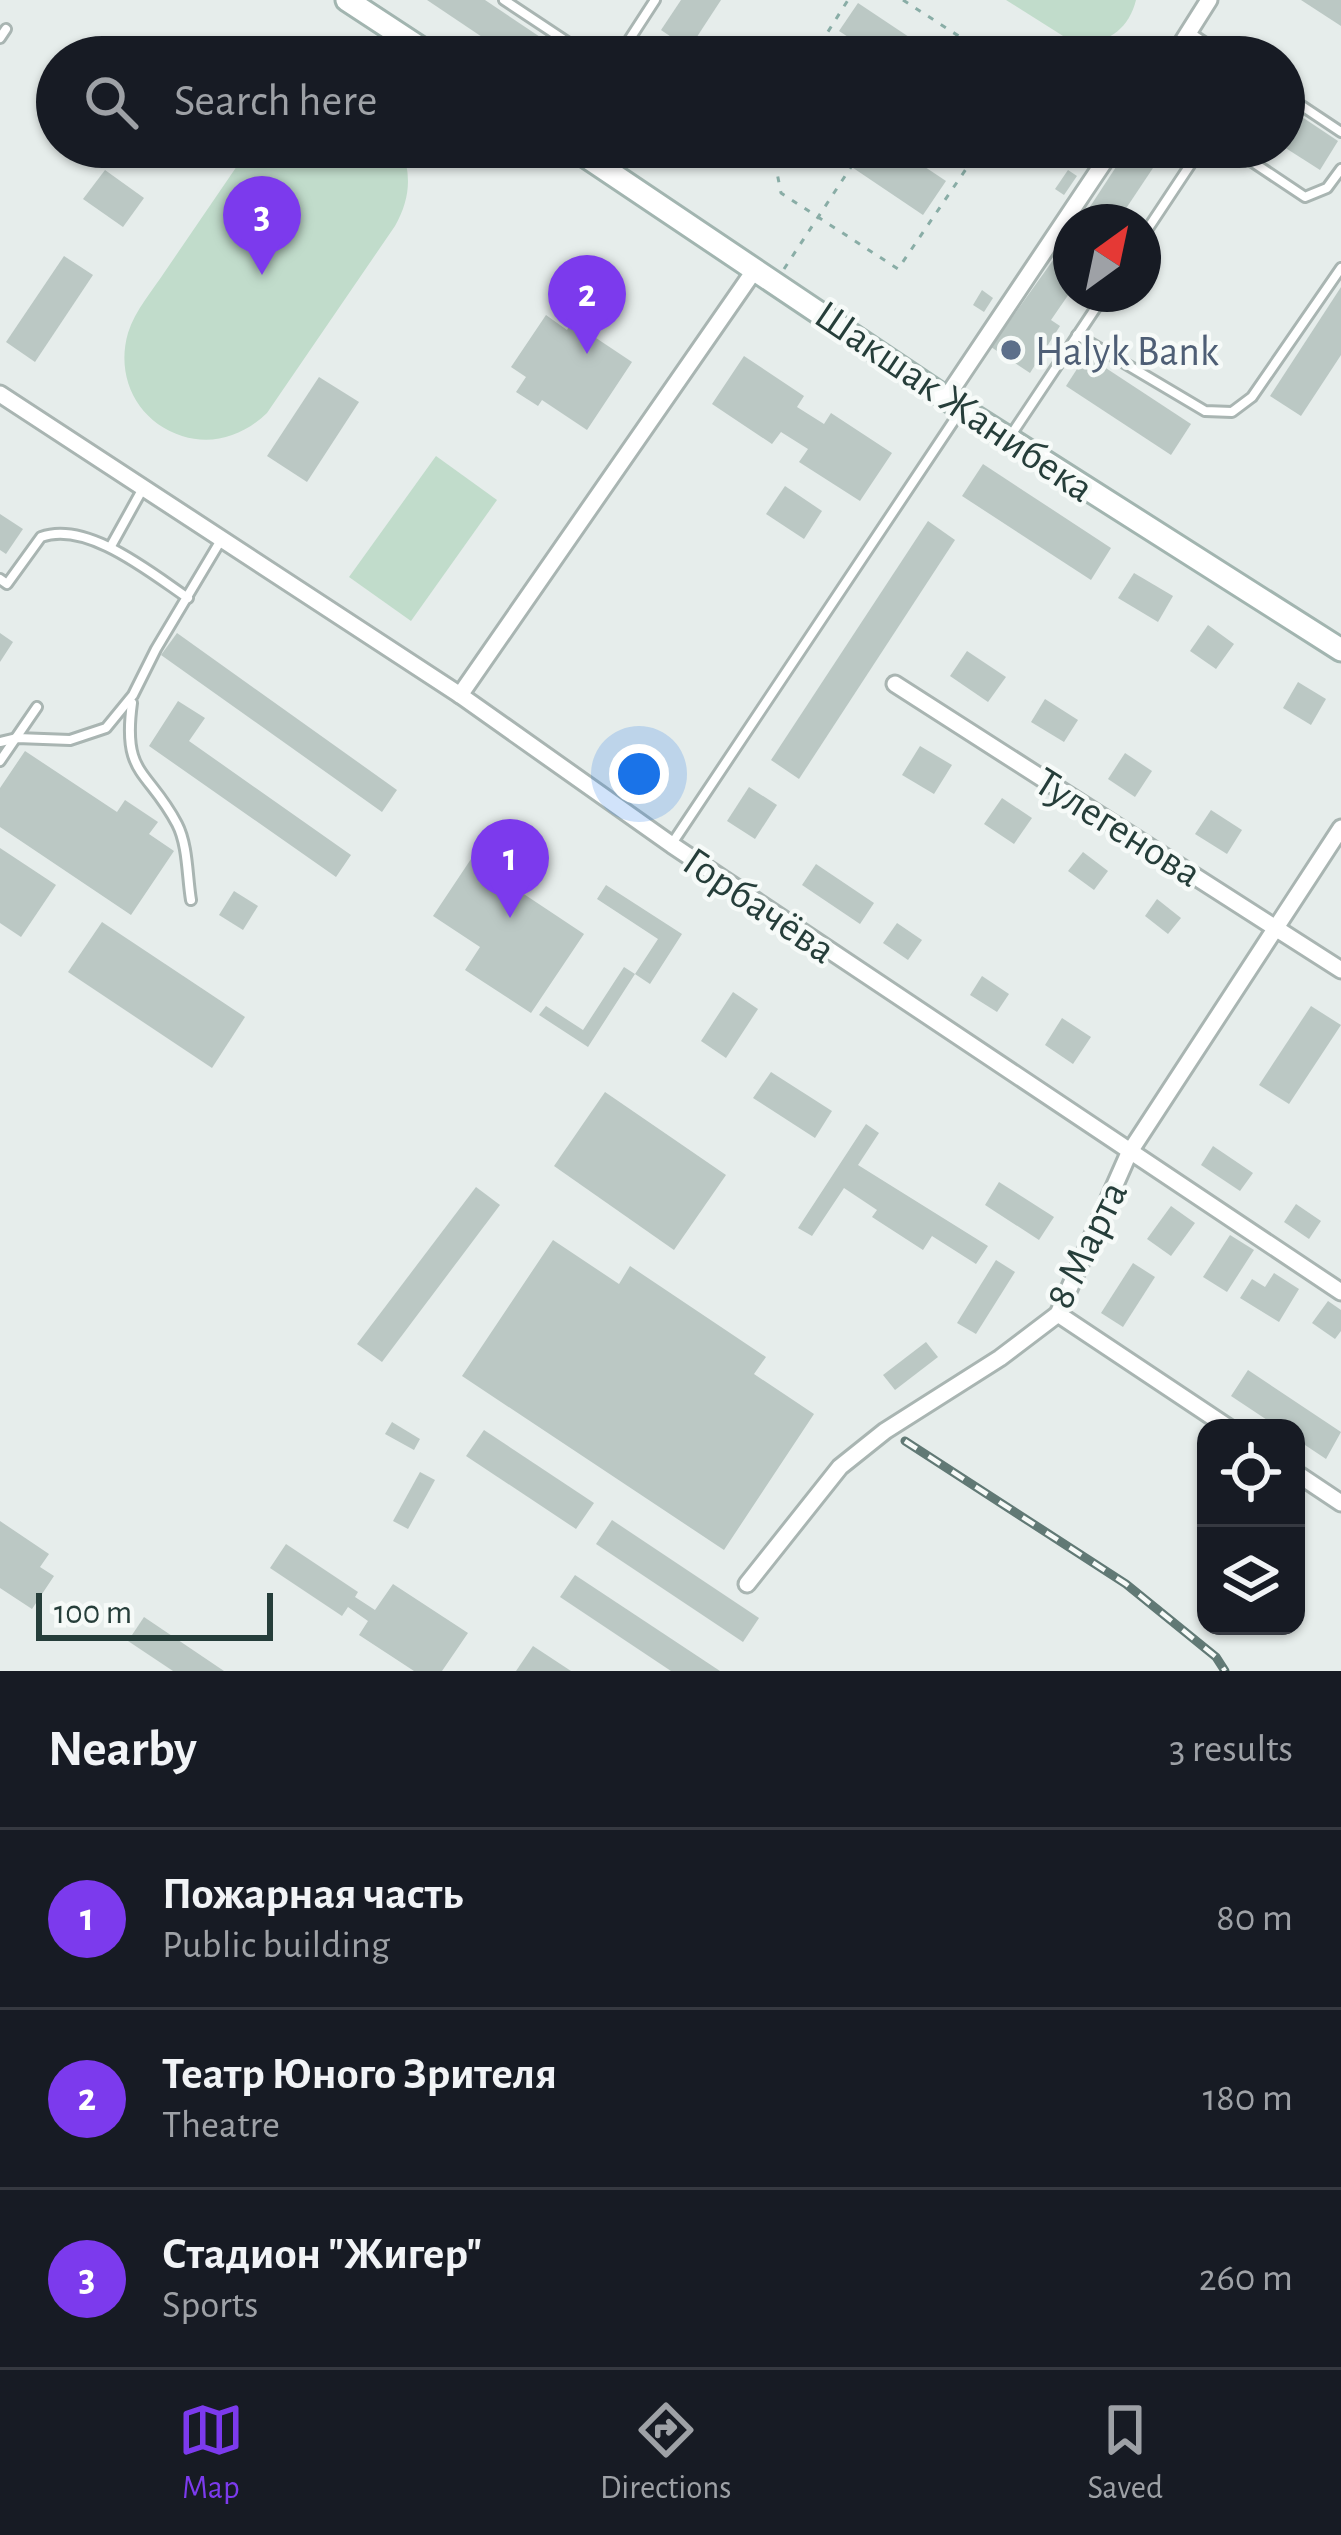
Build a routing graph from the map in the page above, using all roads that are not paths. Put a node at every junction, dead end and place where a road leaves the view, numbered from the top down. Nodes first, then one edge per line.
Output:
1 (349, 0) edge
2 (505, 0) edge
3 (655, 0) edge
4 (1209, 0) edge
5 (1189, 32) junction
6 (403, 36) edge
7 (559, 36) edge
8 (632, 36) edge
9 (1186, 36) edge
10 (1195, 36) edge
11 (1305, 108) edge
12 (1341, 132) edge
13 (604, 168) edge
14 (1101, 168) edge
15 (1188, 168) edge
16 (1262, 168) edge
17 (1339, 175) edge
18 (1161, 209) edge
19 (756, 268) junction
20 (1341, 268) edge
21 (1093, 312) edge
22 (1077, 335) junction
23 (0, 394) edge
24 (954, 403) junction
25 (1009, 439) junction
26 (143, 488) junction
27 (222, 539) junction
28 (111, 546) junction
29 (0, 579) edge
30 (188, 598) junction
31 (1341, 650) edge
32 (895, 684) dead end
33 (460, 694) junction
34 (133, 695) junction
35 (37, 707) dead end
36 (17, 738) junction
37 (0, 742) edge
38 (0, 761) edge
39 (1341, 828) edge
40 (672, 844) junction
41 (191, 900) dead end
42 (1276, 926) junction
43 (1341, 970) edge
44 (1129, 1154) junction
45 (1341, 1292) edge
46 (1058, 1314) junction
47 (1216, 1419) edge
48 (1305, 1479) edge
49 (1341, 1503) edge
50 (747, 1584) dead end

1 - 6 main road
2 - 7 lane
3 - 8 lane
4 - 5 street
5 - 9 street
5 - 10 lane
11 - 12 lane
13 - 19 main road, Шакшак Жанибека
14 - 24 street
15 - 18 lane
16 - 17 lane
19 - 24 main road, Шакшак Жанибека
19 - 33 street
20 - 22 lane
21 - 22 lane
22 - 25 lane
23 - 26 street, Горбачёва
24 - 25 main road, Шакшак Жанибека
24 - 40 lane
25 - 31 main road, Шакшак Жанибека
26 - 27 street, Горбачёва
26 - 28 lane
27 - 30 lane
27 - 33 street, Горбачёва
28 - 29 lane
28 - 30 lane
30 - 34 lane
32 - 42 street, Тулегенова
33 - 40 street, Горбачёва
34 - 36 lane
34 - 41 lane
35 - 36 lane
36 - 37 lane
36 - 38 lane
39 - 42 street, 8 Марта
40 - 44 street, Горбачёва
42 - 43 street, Тулегенова
42 - 44 street, 8 Марта
44 - 45 street, Горбачёва
44 - 46 street, 8 Марта
46 - 47 street
46 - 50 street, 8 Марта
48 - 49 street

